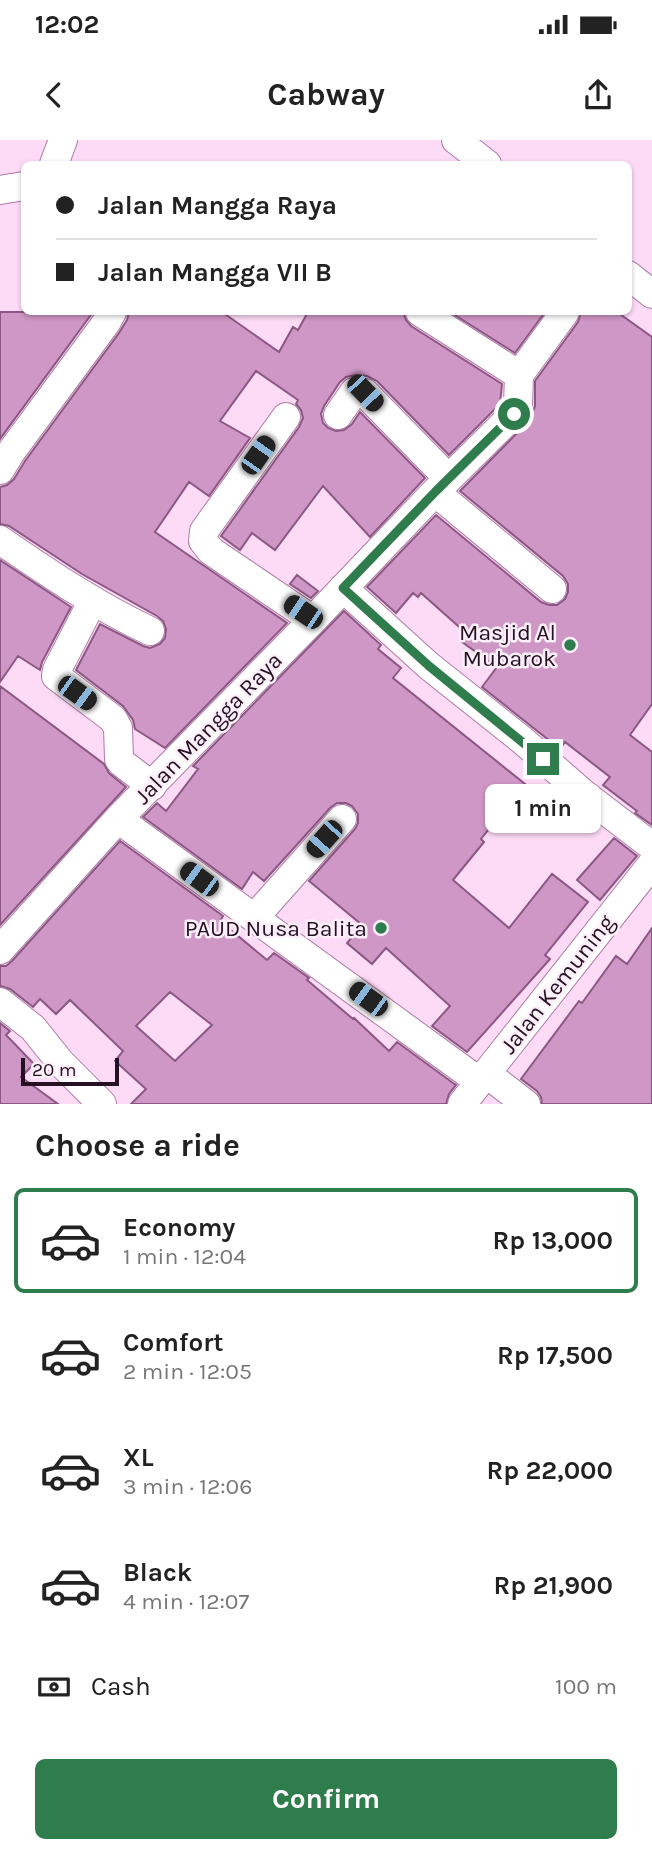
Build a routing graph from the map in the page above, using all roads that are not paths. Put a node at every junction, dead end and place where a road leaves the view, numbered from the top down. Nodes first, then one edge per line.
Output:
1 (63, 140) edge
2 (456, 140) edge
3 (55, 161) edge
4 (483, 161) edge
5 (21, 186) edge
6 (0, 190) edge
7 (632, 278) edge
8 (652, 294) edge
9 (110, 315) edge
10 (425, 315) edge
11 (563, 315) edge
12 (519, 374) junction
13 (338, 415) dead end
14 (286, 417) dead end
15 (0, 470) edge
16 (442, 485) junction
17 (0, 540) edge
18 (343, 588) junction
19 (552, 589) dead end
20 (93, 600) junction
21 (313, 620) junction
22 (149, 631) dead end
23 (152, 786) junction
24 (118, 819) junction
25 (342, 819) dead end
26 (652, 846) edge
27 (652, 864) edge
28 (642, 894) edge
29 (254, 918) junction
30 (0, 950) edge
31 (0, 1002) edge
32 (483, 1078) junction
33 (102, 1104) edge
34 (462, 1104) edge
35 (526, 1104) edge

1 - 3 street
2 - 4 street
5 - 6 street
7 - 8 street
9 - 15 street
10 - 12 street
11 - 12 street
12 - 16 street, Jalan Mangga Raya
13 - 16 street
14 - 21 street
16 - 18 street, Jalan Mangga Raya
16 - 19 street
17 - 20 street
18 - 21 street, Jalan Mangga Raya
18 - 26 street
20 - 22 street
20 - 23 street
21 - 23 street, Jalan Mangga Raya
23 - 24 street, Jalan Mangga Raya
24 - 29 street
24 - 30 street, Jalan Mangga Raya
25 - 29 street
27 - 28 street, Jalan Kemuning
28 - 32 street, Jalan Kemuning
29 - 32 street
31 - 33 street
32 - 34 street, Jalan Kemuning
32 - 35 street

